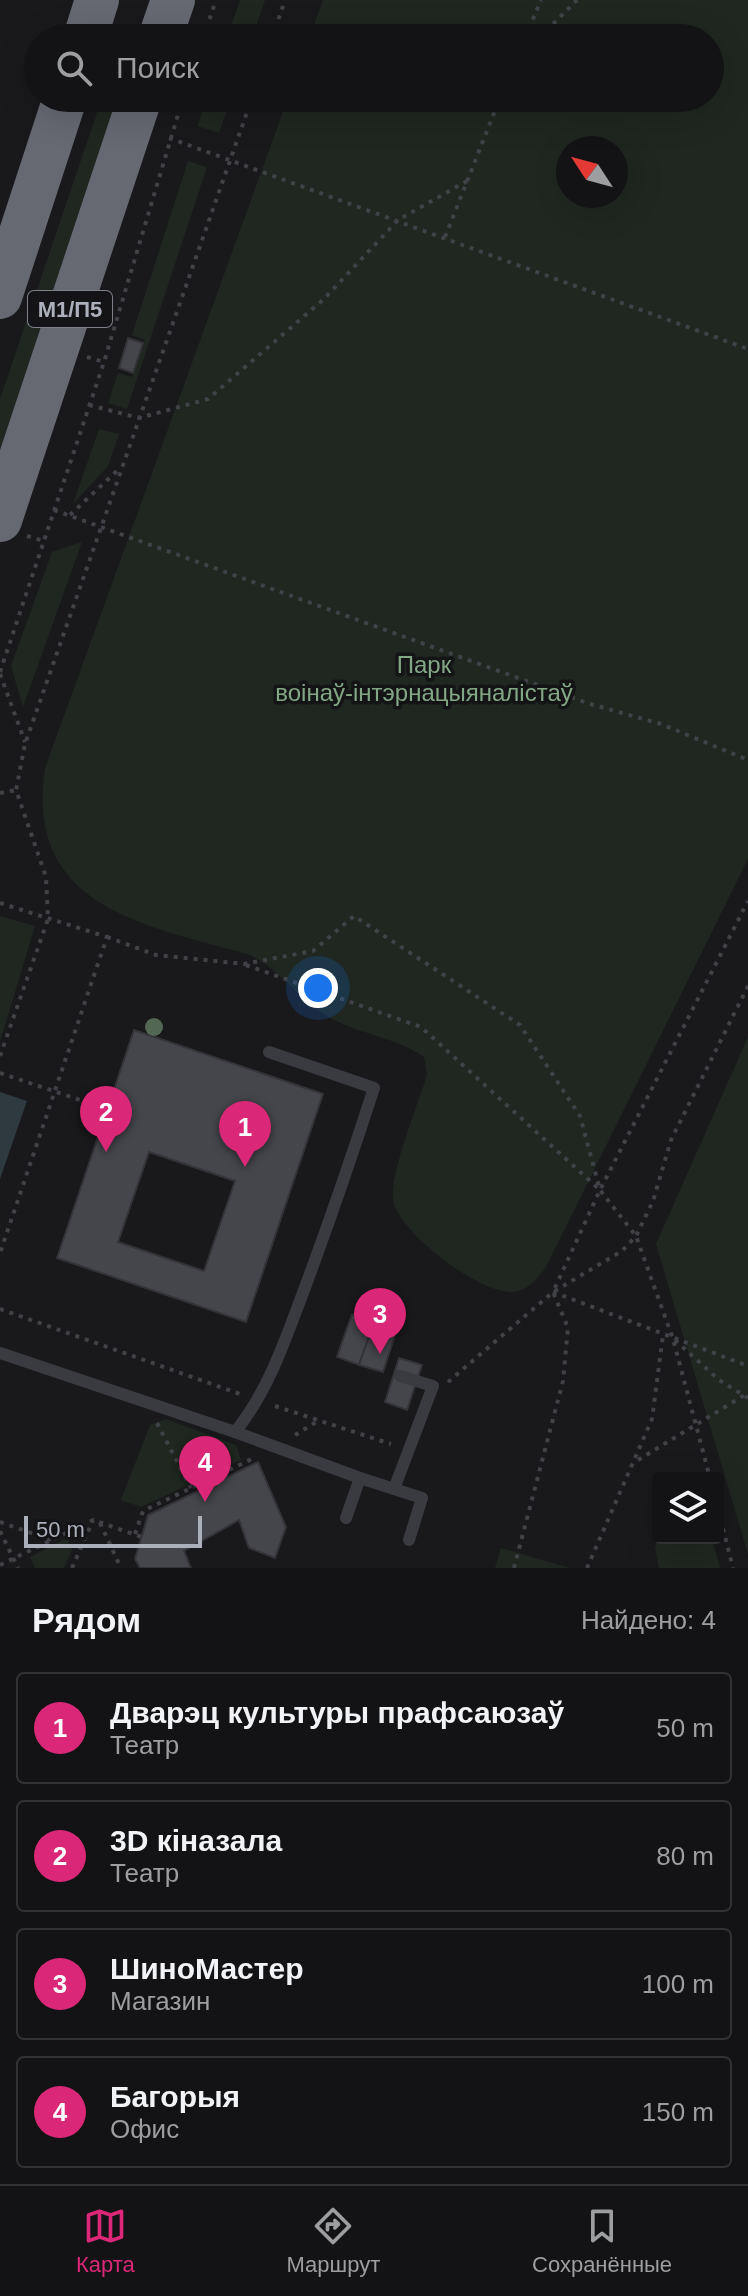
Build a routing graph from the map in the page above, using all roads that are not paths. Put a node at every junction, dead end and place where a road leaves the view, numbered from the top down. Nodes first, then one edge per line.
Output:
1 (97, 0) edge
2 (173, 0) edge
3 (89, 24) edge
4 (165, 24) edge
5 (60, 112) edge
6 (136, 112) edge
7 (0, 297) edge
8 (13, 528) edge
9 (269, 1052) dead end
10 (0, 1353) edge
11 (400, 1376) dead end
12 (235, 1432) junction
13 (360, 1478) junction
14 (394, 1489) junction
15 (346, 1518) dead end
16 (409, 1540) dead end

1 - 3 highway
2 - 4 highway
5 - 7 highway, М1/П5
6 - 8 highway, М1/П5
9 - 12 lane
10 - 12 lane
11 - 14 lane
12 - 13 lane
13 - 14 lane
13 - 15 lane
14 - 16 lane

